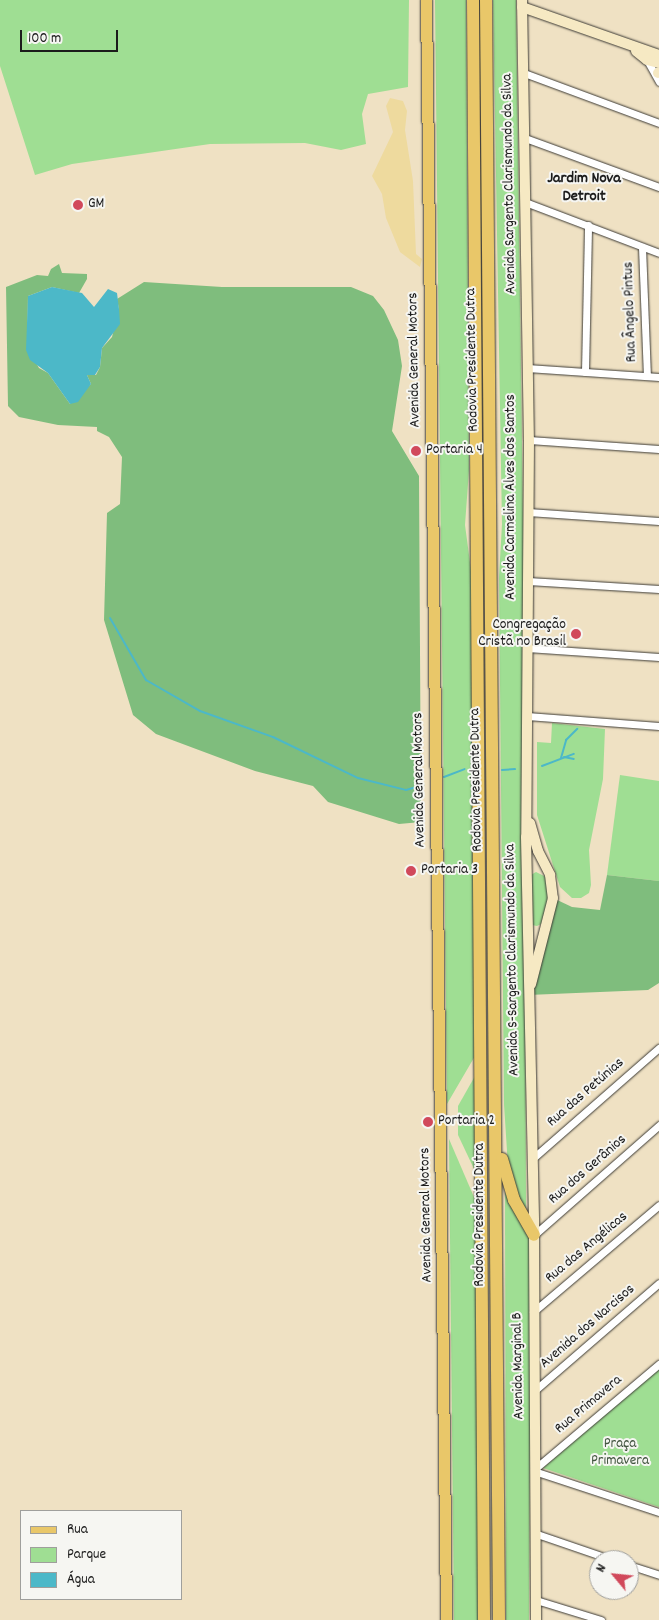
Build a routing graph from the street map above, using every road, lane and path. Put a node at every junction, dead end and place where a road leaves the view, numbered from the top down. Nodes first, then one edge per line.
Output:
1 (426, 0) edge
2 (473, 0) edge
3 (486, 0) edge
4 (522, 3) edge
5 (652, 56) edge
6 (659, 63) edge
7 (524, 73) junction
8 (659, 75) edge
9 (658, 122) edge
10 (525, 138) junction
11 (659, 187) edge
12 (525, 202) junction
13 (588, 225) junction
14 (642, 247) junction
15 (659, 253) edge
16 (527, 368) junction
17 (585, 372) junction
18 (647, 376) junction
19 (659, 377) edge
20 (528, 440) junction
21 (659, 449) edge
22 (528, 512) junction
23 (659, 521) edge
24 (528, 581) junction
25 (659, 589) edge
26 (527, 648) junction
27 (659, 657) edge
28 (527, 716) junction
29 (659, 726) edge
30 (527, 806) junction
31 (527, 874) junction
32 (550, 875) junction
33 (527, 923) junction
34 (547, 928) junction
35 (528, 995) junction
36 (659, 1048) edge
37 (531, 1112) joint
38 (659, 1125) edge
39 (497, 1135) junction
40 (532, 1159) junction
41 (659, 1205) edge
42 (534, 1235) junction
43 (659, 1283) edge
44 (533, 1312) junction
45 (659, 1364) edge
46 (534, 1391) junction
47 (537, 1469) junction
48 (659, 1512) edge
49 (536, 1534) junction
50 (589, 1552) edge
51 (639, 1568) edge
52 (659, 1575) edge
53 (536, 1600) junction
54 (446, 1620) edge
55 (484, 1620) edge
56 (499, 1620) edge
57 (536, 1620) edge
58 (602, 1620) edge

1 - 54 main road, Avenida General Motors
2 - 55 highway, Rodovia Presidente Dutra
3 - 39 highway, Rodovia Presidente Dutra
4 - 5 street
4 - 7 street, Avenida Sargento Clarismundo da Silva
5 - 6 street
5 - 8 street
7 - 9 street
7 - 10 street, Avenida Sargento Clarismundo da Silva
10 - 11 street
10 - 12 street, Avenida Sargento Clarismundo da Silva
12 - 13 street
12 - 16 street, Avenida Sargento Clarismundo da Silva
13 - 14 street
13 - 17 street
14 - 15 street
14 - 18 street, Rua Ângelo Pintus
16 - 17 street
16 - 20 street, Avenida Carmelina Alves dos Santos
17 - 18 street
18 - 19 street
20 - 21 street
20 - 22 street, Avenida Carmelina Alves dos Santos
22 - 23 street
22 - 24 street, Avenida Carmelina Alves dos Santos
24 - 25 street
24 - 26 street, Avenida Carmelina Alves dos Santos
26 - 27 street
26 - 28 street, Avenida Carmelina Alves dos Santos
28 - 29 street
28 - 30 street, Avenida Carmelina Alves dos Santos
30 - 31 street, Avenida S-Sargento Clarismundo da Silva
30 - 32 street
31 - 32 street
31 - 33 street, Avenida S-Sargento Clarismundo da Silva
32 - 34 street
33 - 34 street
33 - 35 street, Avenida S-Sargento Clarismundo da Silva
34 - 35 street
35 - 37 street, Avenida S-Sargento Clarismundo da Silva
36 - 40 street, Rua das Petúnias
37 - 40 street, Avenida Marginal B
38 - 42 street, Rua dos Gerânios
39 - 42 highway
39 - 56 highway, Rodovia Presidente Dutra
40 - 42 street, Avenida Marginal B
41 - 44 street, Rua das Angélicas
42 - 44 street, Avenida Marginal B
43 - 46 street, Avenida dos Narcisos
44 - 46 street, Avenida Marginal B
45 - 47 street, Rua Primavera
46 - 47 street, Avenida Marginal B
47 - 48 street
47 - 49 street, Avenida Marginal B
49 - 50 street
49 - 53 street, Avenida Marginal B
51 - 52 street
53 - 57 street, Avenida Marginal B
53 - 58 street

